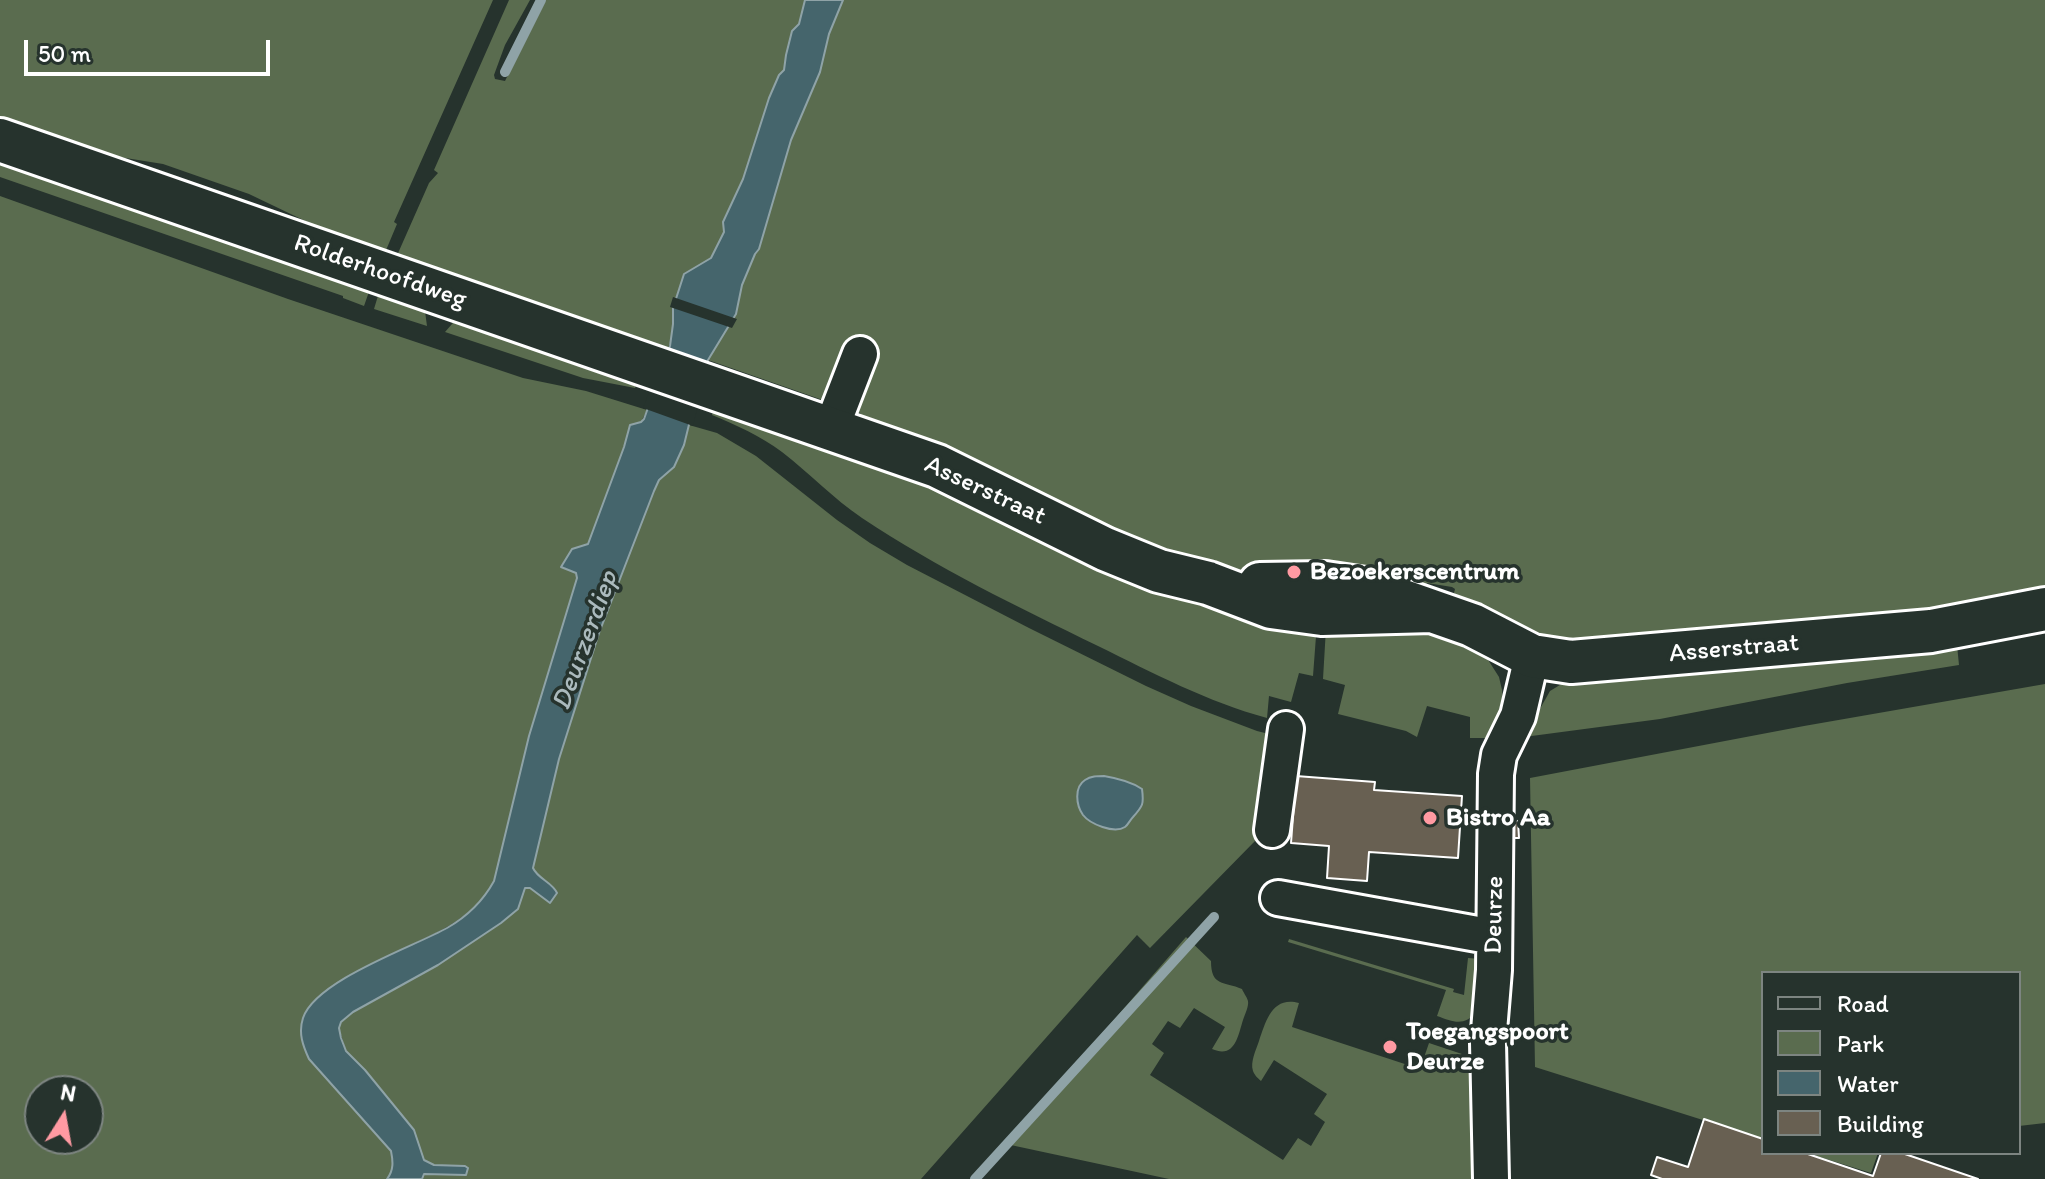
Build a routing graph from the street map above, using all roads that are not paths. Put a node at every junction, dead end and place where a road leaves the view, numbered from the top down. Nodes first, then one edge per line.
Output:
1 (0, 140) edge
2 (860, 354) dead end
3 (740, 397) joint
4 (831, 429) junction
5 (2045, 609) edge
6 (1532, 656) junction
7 (1286, 729) dead end
8 (1272, 830) dead end
9 (1278, 898) dead end
10 (1494, 937) junction
11 (1491, 1179) edge

1 - 3 main road, Rolderhoofdweg
2 - 4 street
3 - 4 main road, Asserstraat
4 - 6 main road, Asserstraat
5 - 6 main road, Asserstraat
6 - 10 street, Deurze
7 - 8 street
9 - 10 street
10 - 11 street, Deurze

